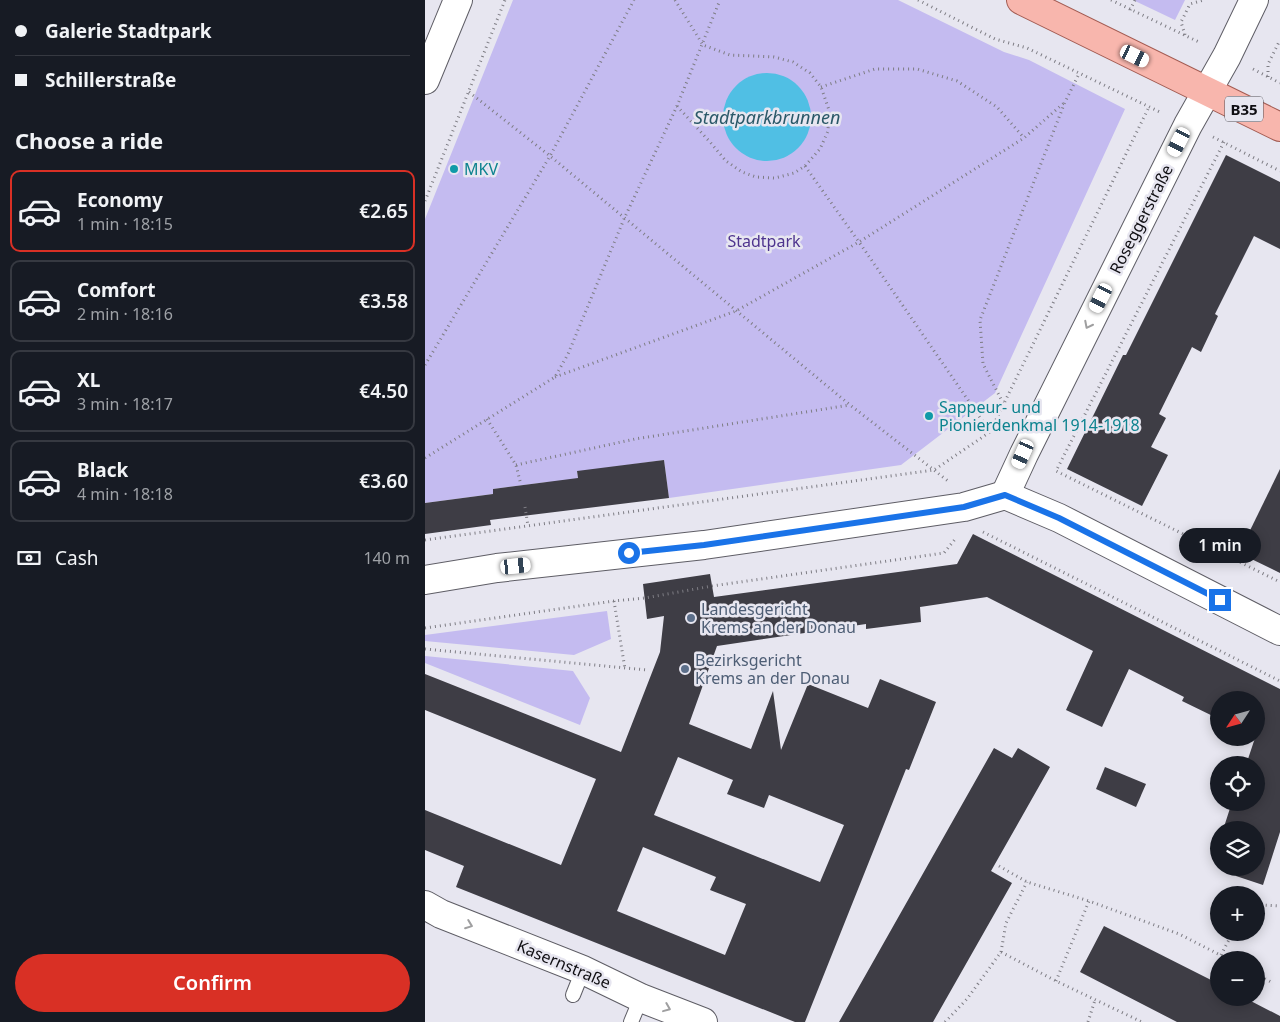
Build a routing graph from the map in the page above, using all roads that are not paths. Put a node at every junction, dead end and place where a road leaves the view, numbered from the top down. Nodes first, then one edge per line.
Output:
1 (458, 0) edge
2 (1021, 0) edge
3 (1255, 0) edge
4 (431, 45) edge
5 (425, 80) edge
6 (1207, 91) junction
7 (1280, 127) edge
8 (1005, 495) junction
9 (425, 580) edge
10 (1280, 631) edge
11 (425, 905) edge
12 (583, 970) junction
13 (573, 995) dead end
14 (636, 1010) edge
15 (703, 1022) edge

1 - 4 street
2 - 6 main road, B35
3 - 6 street, Roseggerstraße
4 - 5 street
6 - 7 main road, B35
6 -> 8 street, Roseggerstraße
8 - 9 street
8 - 10 street
11 -> 12 street, Kasernstraße
12 - 13 lane
12 - 14 street, Kasernstraße
14 -> 15 street, Kasernstraße

